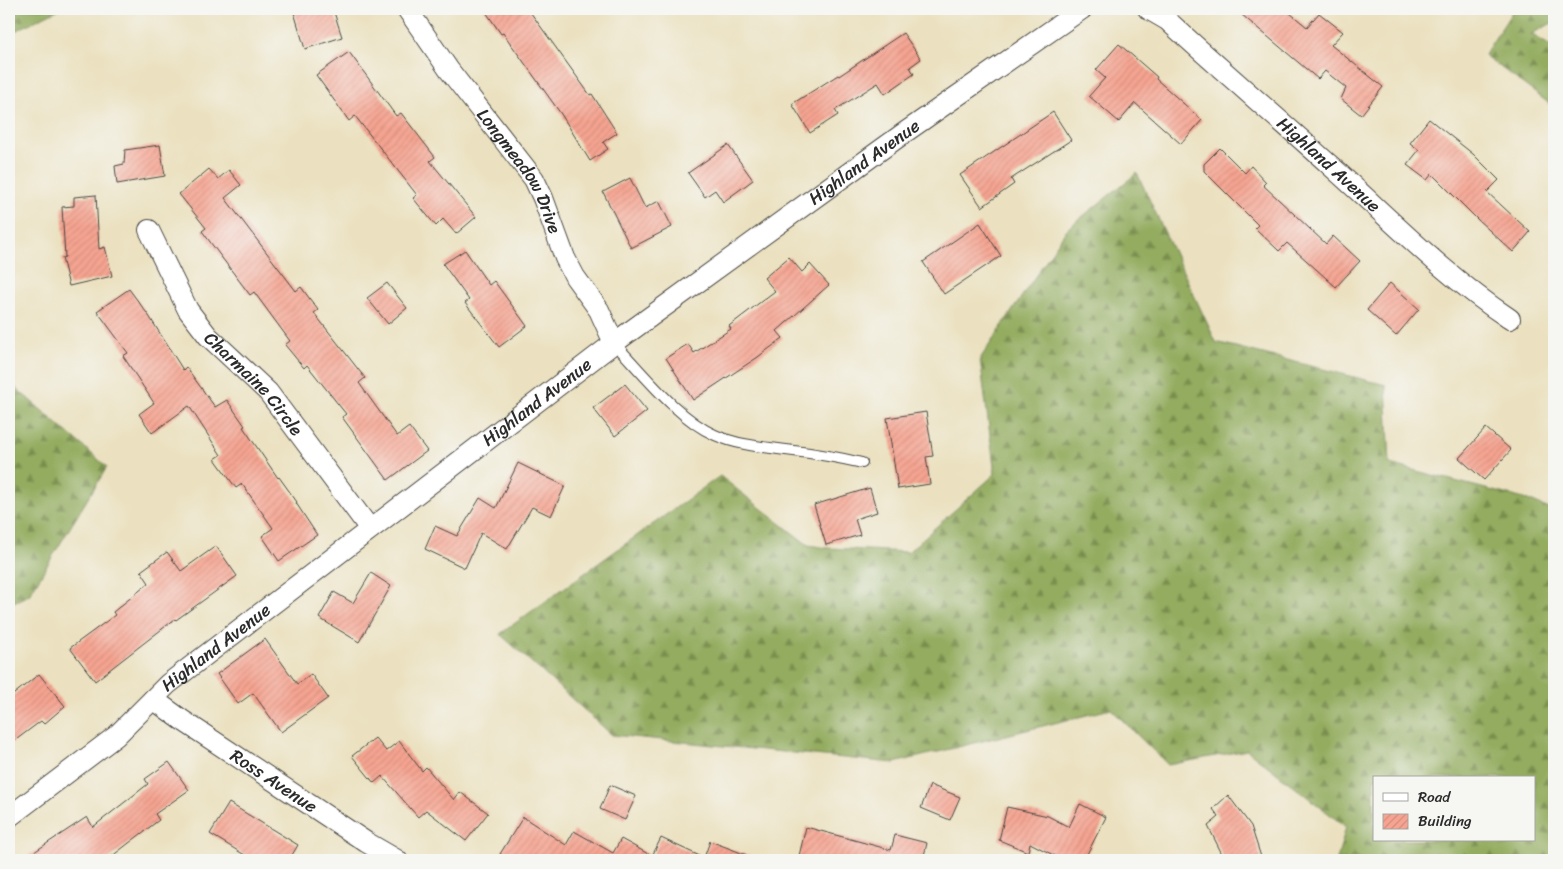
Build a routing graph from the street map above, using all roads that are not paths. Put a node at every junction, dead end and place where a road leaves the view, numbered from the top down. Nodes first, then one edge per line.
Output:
1 (407, 9) edge
2 (1082, 9) edge
3 (1148, 9) edge
4 (149, 230) dead end
5 (1510, 319) dead end
6 (614, 343) junction
7 (862, 463) dead end
8 (370, 529) junction
9 (153, 699) junction
10 (9, 817) edge
11 (396, 860) edge

1 - 6 street, Longmeadow Drive
2 - 6 street, Highland Avenue
3 - 5 street, Highland Avenue
4 - 8 street, Charmaine Circle
6 - 7 lane
6 - 8 street, Highland Avenue
8 - 9 street, Highland Avenue
9 - 10 street, Highland Avenue
9 - 11 street, Ross Avenue

